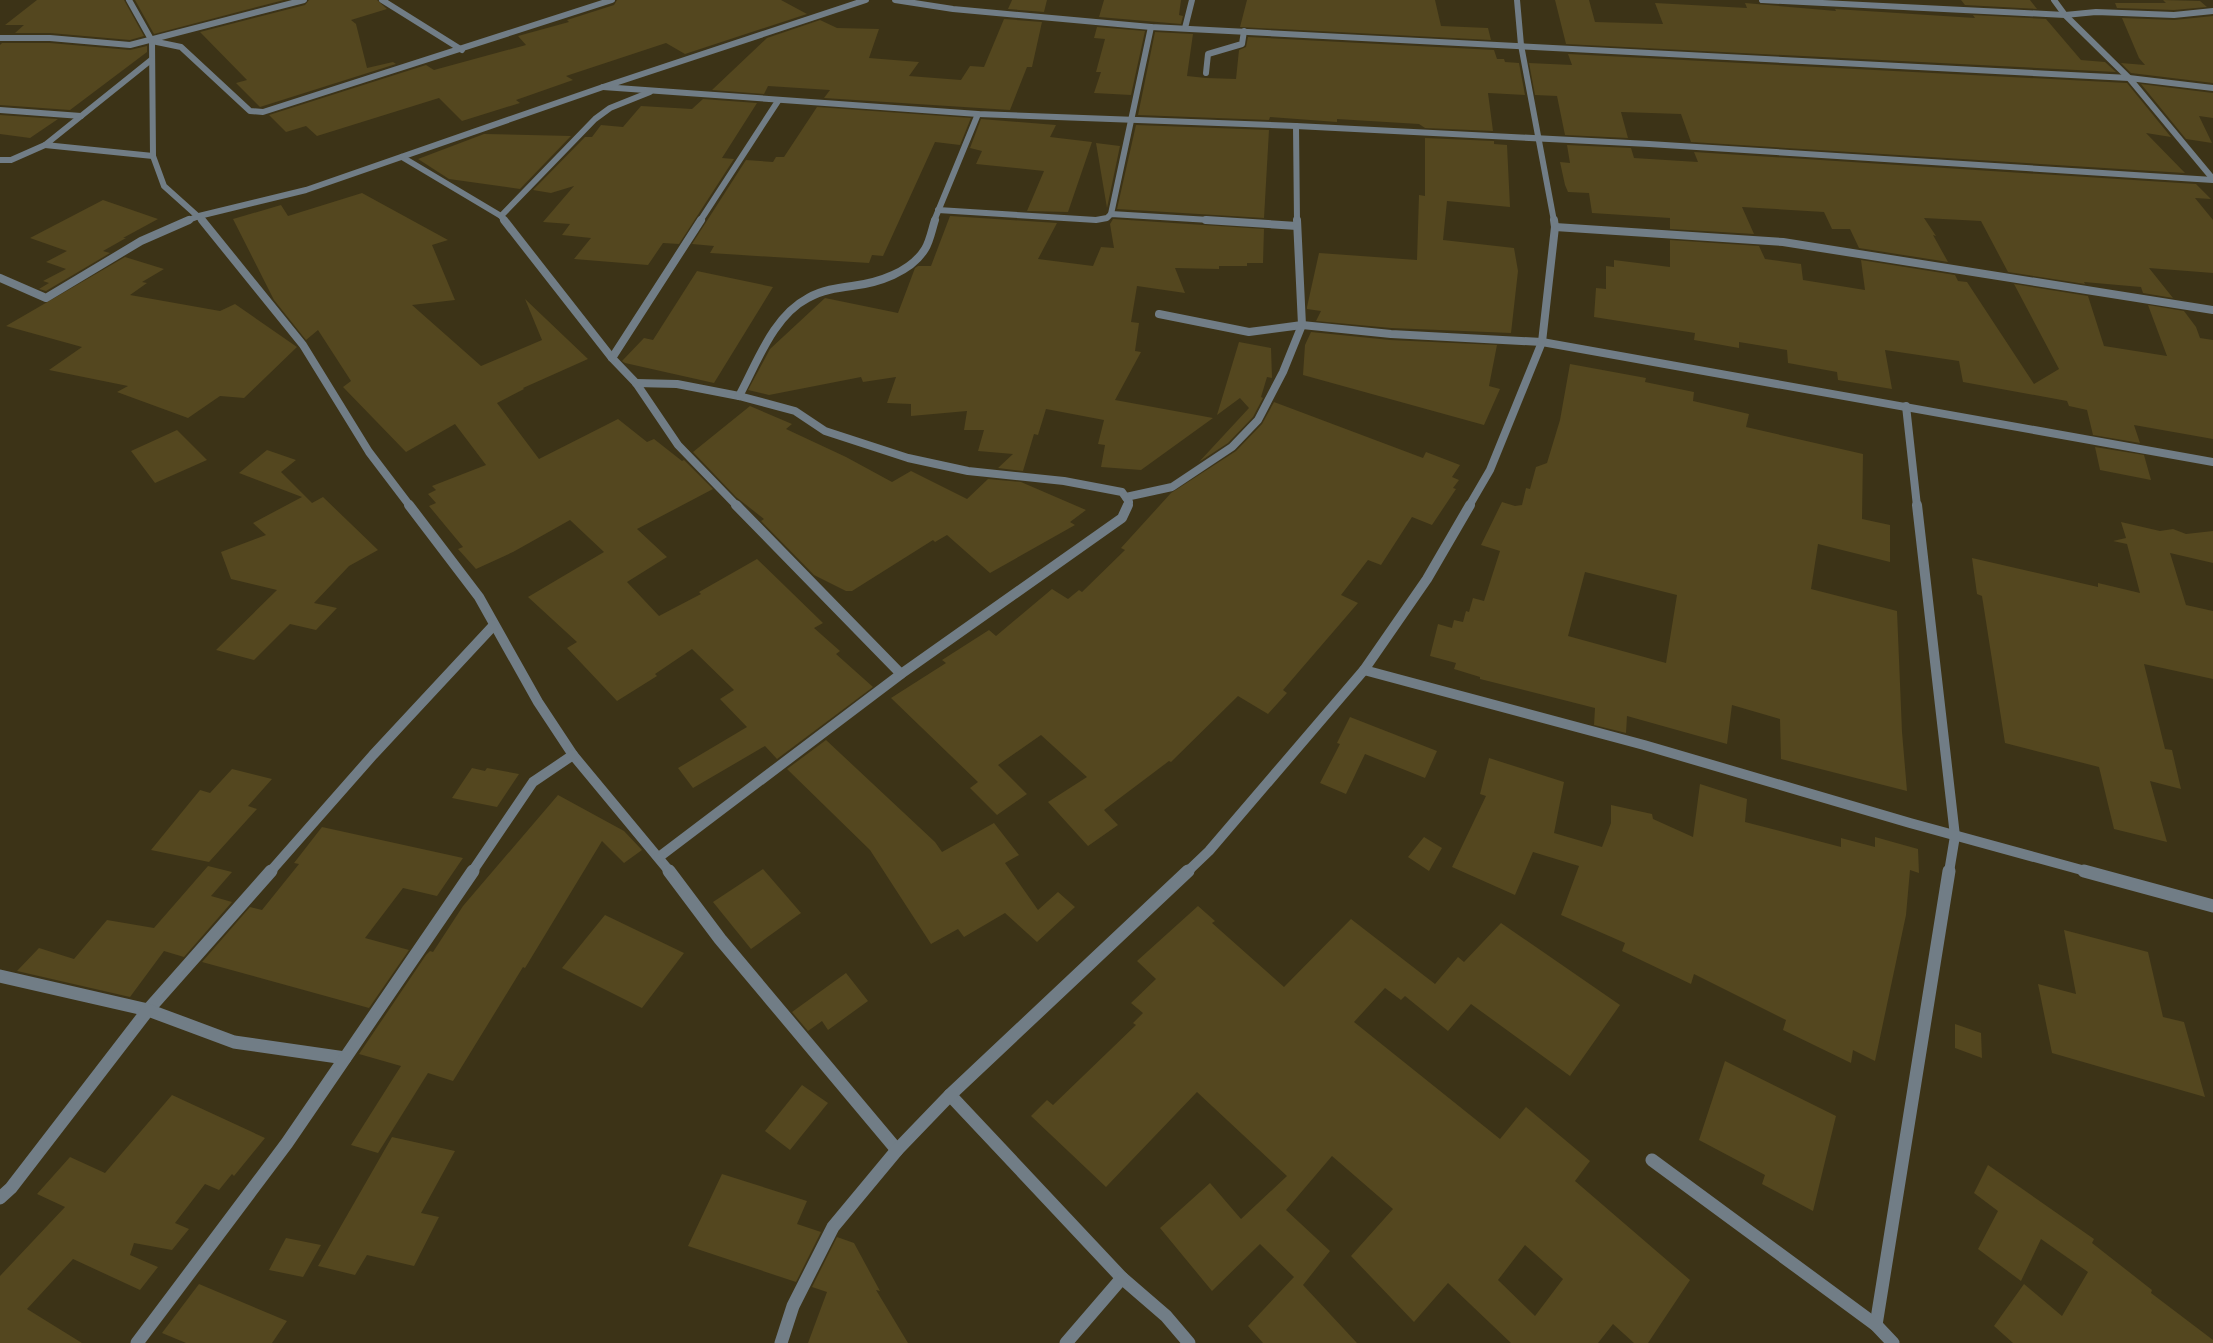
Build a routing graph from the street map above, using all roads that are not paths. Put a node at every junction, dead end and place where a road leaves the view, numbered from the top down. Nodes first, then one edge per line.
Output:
1 (129, 0) edge
2 (304, 0) edge
3 (382, 0) edge
4 (612, 0) edge
5 (866, 0) edge
6 (895, 0) edge
7 (960, 0) edge
8 (1192, 0) edge
9 (1517, 0) edge
10 (1762, 0) edge
11 (1935, 0) edge
12 (2054, 0) edge
13 (953, 9) junction
14 (1943, 10) junction
15 (2213, 11) edge
16 (2065, 15) junction
17 (1151, 27) junction
18 (1185, 28) junction
19 (1244, 31) junction
20 (0, 38) edge
21 (152, 41) junction
22 (1521, 45) junction
23 (462, 50) junction
24 (151, 60) junction
25 (1206, 73) dead end
26 (2129, 78) junction
27 (603, 87) junction
28 (2213, 88) edge
29 (653, 91) junction
30 (778, 101) junction
31 (0, 110) edge
32 (978, 114) junction
33 (81, 116) junction
34 (1131, 119) junction
35 (1296, 126) junction
36 (1539, 139) junction
37 (45, 145) junction
38 (153, 156) junction
39 (402, 157) junction
40 (0, 160) edge
41 (2213, 180) edge
42 (938, 210) junction
43 (1111, 214) junction
44 (198, 216) junction
45 (501, 216) junction
46 (1298, 226) junction
47 (1555, 227) junction
48 (0, 278) edge
49 (2213, 310) edge
50 (1159, 314) dead end
51 (1302, 325) junction
52 (1542, 342) junction
53 (612, 358) junction
54 (636, 383) junction
55 (739, 396) junction
56 (1906, 406) junction
57 (2213, 462) edge
58 (1126, 497) junction
59 (494, 625) junction
60 (1364, 670) junction
61 (901, 674) junction
62 (573, 755) junction
63 (1954, 836) junction
64 (659, 857) junction
65 (2213, 906) edge
66 (0, 976) edge
67 (148, 1010) junction
68 (345, 1058) junction
69 (950, 1095) junction
70 (897, 1150) junction
71 (1652, 1160) dead end
72 (0, 1198) edge
73 (1122, 1278) junction
74 (1876, 1325) junction
75 (137, 1343) edge
76 (782, 1343) edge
77 (1066, 1343) edge
78 (1189, 1343) edge
79 (1893, 1343) edge

1 - 21 street
2 - 21 street
3 - 23 street
4 - 23 street
5 - 27 street
6 - 13 street
7 - 13 street
8 - 18 street
9 - 22 street
10 - 14 street
11 - 14 street
12 - 16 street
13 - 17 street
14 - 16 street
15 - 16 street
16 - 26 street
17 - 18 street
17 - 34 street
18 - 19 street
19 - 22 street
19 - 25 street
20 - 21 street
21 - 23 street
21 - 24 street
22 - 26 street
22 - 36 street
24 - 33 street
24 - 38 street
26 - 28 street
26 - 41 street
27 - 29 street
27 - 39 street
29 - 30 street
29 - 45 street
30 - 32 street
30 - 53 street
31 - 33 street
32 - 34 street
32 - 42 street
33 - 37 street
34 - 35 street
34 - 43 street
35 - 36 street
35 - 46 street
36 - 41 street
36 - 47 street
37 - 38 street
37 - 40 street
38 - 44 street
39 - 44 street
39 - 45 street
42 - 43 street
42 - 55 street
43 - 46 street
44 - 48 street
44 - 59 street
45 - 53 street
46 - 51 street
47 - 49 street
47 - 52 street
50 - 51 street
51 - 52 street
51 - 58 street
52 - 56 street
52 - 60 street
53 - 54 street
54 - 55 street
54 - 61 street
55 - 58 street
56 - 57 street
56 - 63 street
58 - 61 street
59 - 62 street
59 - 67 street
60 - 63 street
60 - 69 street
61 - 64 street
62 - 64 street
62 - 68 street
63 - 65 street
63 - 74 street
64 - 70 street
66 - 67 street
67 - 68 street
67 - 72 street
68 - 75 street
69 - 70 street
69 - 73 street
70 - 76 street
71 - 74 street
73 - 77 street
73 - 78 street
74 - 79 street

